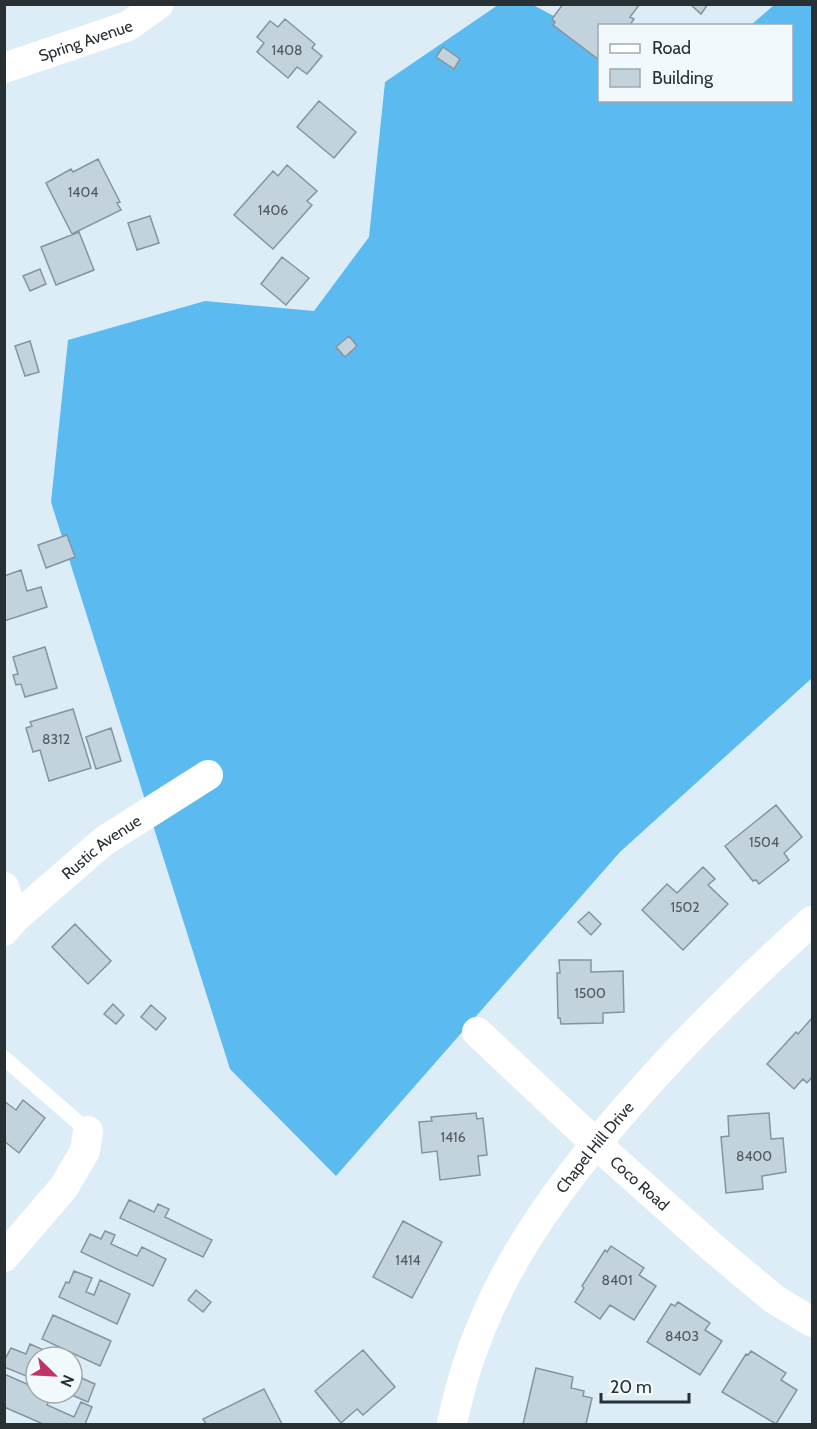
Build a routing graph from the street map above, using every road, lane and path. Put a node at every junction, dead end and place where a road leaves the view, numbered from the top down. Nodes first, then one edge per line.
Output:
1 (159, 4) edge
2 (4, 68) edge
3 (208, 776) dead end
4 (4, 887) edge
5 (813, 921) edge
6 (10, 925) edge
7 (477, 1032) dead end
8 (4, 1058) edge
9 (88, 1131) joint
10 (595, 1143) junction
11 (4, 1257) edge
12 (813, 1322) edge
13 (452, 1425) edge

1 - 2 street, Spring Avenue
3 - 6 street, Rustic Avenue
4 - 6 street
5 - 10 street, Chapel Hill Drive
7 - 10 street, Coco Road
8 - 9 lane
9 - 11 street
10 - 12 street, Coco Road
10 - 13 street, Chapel Hill Drive

